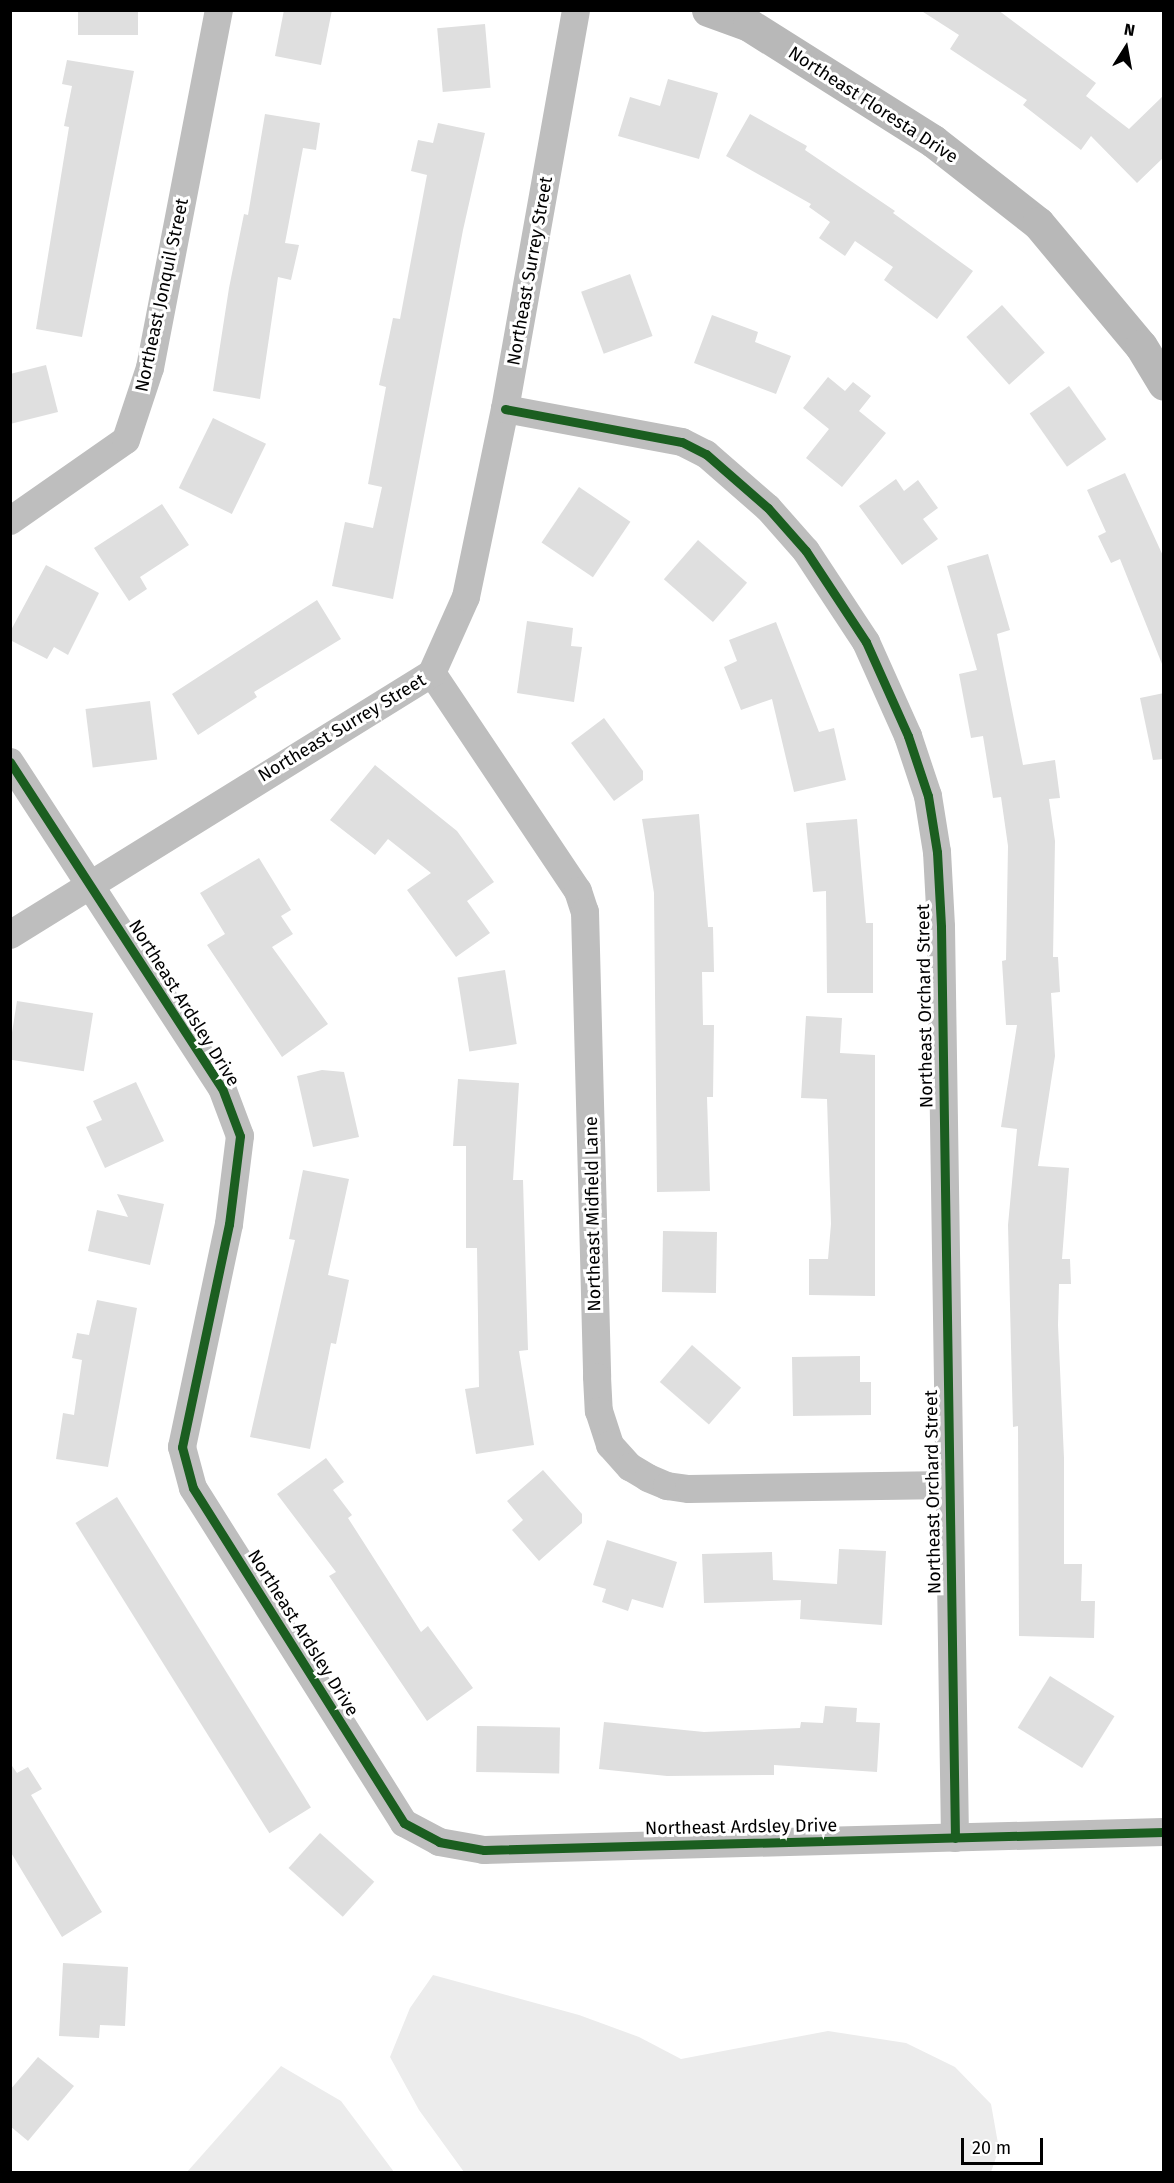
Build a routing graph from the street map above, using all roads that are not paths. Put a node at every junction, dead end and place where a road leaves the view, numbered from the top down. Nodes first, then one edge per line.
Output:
1 (219, 10) edge
2 (576, 10) edge
3 (708, 10) edge
4 (1164, 384) edge
5 (505, 409) junction
6 (10, 521) edge
7 (432, 673) junction
8 (10, 762) edge
9 (88, 884) junction
10 (10, 935) edge
11 (949, 1485) junction
12 (1164, 1832) edge
13 (955, 1838) junction

1 - 6 street, Northeast Jonquil Street
2 - 5 street, Northeast Surrey Street
3 - 4 street, Northeast Floresta Drive
5 - 7 street, Northeast Surrey Street
5 - 11 street, Northeast Orchard Street
7 - 9 street, Northeast Surrey Street
7 - 11 street, Northeast Midfield Lane
8 - 9 street, Northeast Ardsley Drive
9 - 10 street, Northeast Surrey Street
9 - 13 street, Northeast Ardsley Drive
11 - 13 street, Northeast Orchard Street
12 - 13 street, Northeast Ardsley Drive

